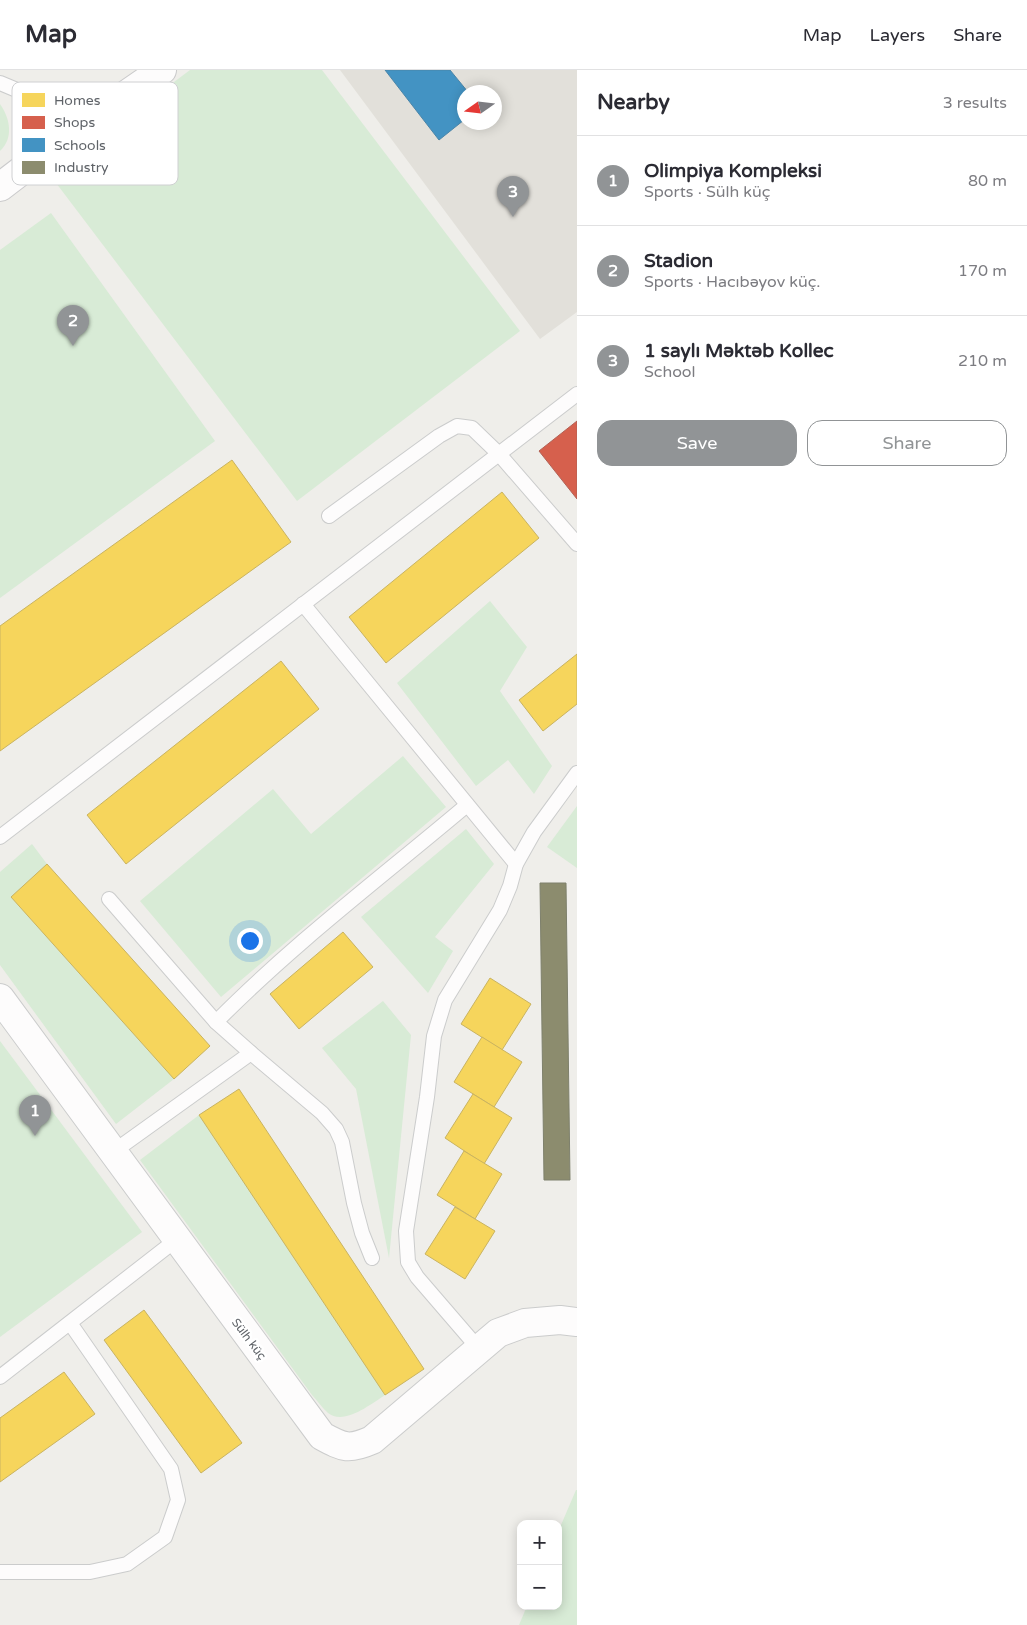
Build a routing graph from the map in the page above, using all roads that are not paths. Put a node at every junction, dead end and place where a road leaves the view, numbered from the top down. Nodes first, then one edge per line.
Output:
1 (162, 70) edge
2 (145, 82) edge
3 (0, 83) edge
4 (12, 88) edge
5 (12, 177) edge
6 (0, 186) edge
7 (577, 394) edge
8 (499, 454) junction
9 (329, 516) dead end
10 (577, 544) edge
11 (303, 604) junction
12 (577, 773) edge
13 (467, 805) junction
14 (0, 837) edge
15 (516, 864) junction
16 (109, 899) dead end
17 (0, 998) edge
18 (216, 1022) junction
19 (251, 1053) junction
20 (113, 1152) junction
21 (176, 1240) junction
22 (372, 1258) dead end
23 (577, 1322) edge
24 (70, 1323) junction
25 (479, 1349) junction
26 (0, 1377) edge
27 (0, 1572) edge

1 - 2 street
3 - 4 lane
5 - 6 street
7 - 8 lane
8 - 9 lane
8 - 10 lane
8 - 11 lane
11 - 13 lane
11 - 14 lane
12 - 15 lane
13 - 15 lane
13 - 18 lane
15 - 25 lane
16 - 18 lane
17 - 20 street, Sülh küç
18 - 19 lane
19 - 20 lane
19 - 22 lane
20 - 21 street, Sülh küç
21 - 24 lane
21 - 25 street, Sülh küç
23 - 25 street, Sülh küç
24 - 26 lane
24 - 27 lane

